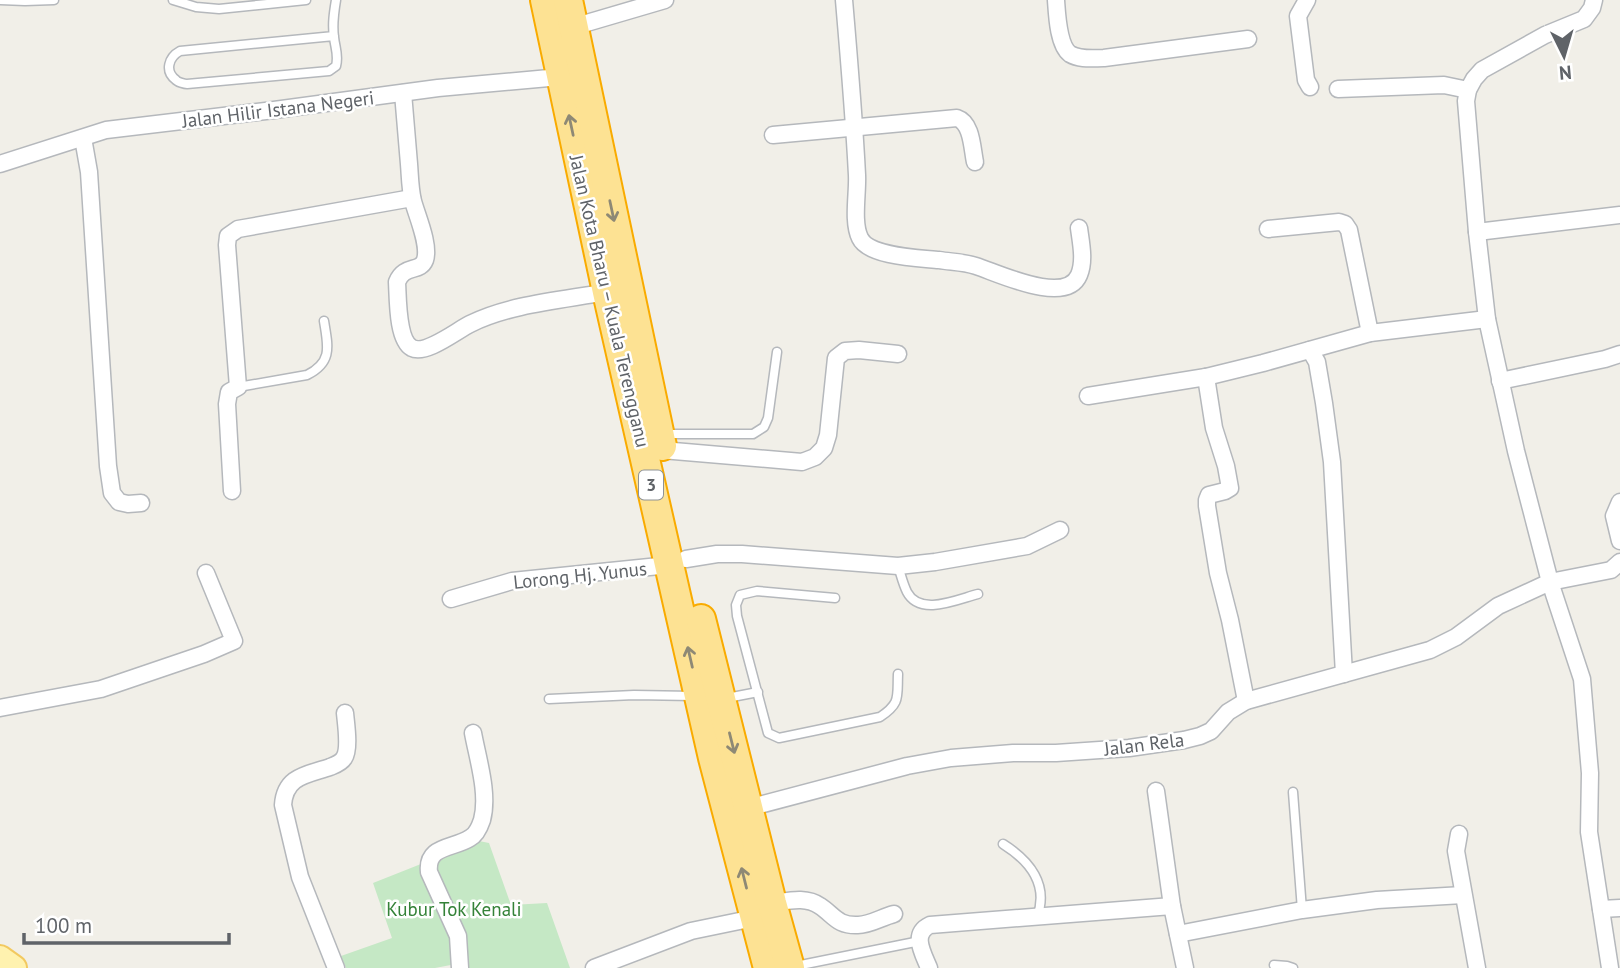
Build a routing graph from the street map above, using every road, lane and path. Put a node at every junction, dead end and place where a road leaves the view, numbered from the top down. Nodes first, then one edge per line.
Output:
1 (0, 0) edge
2 (54, 0) edge
3 (173, 0) edge
4 (306, 0) edge
5 (335, 0) edge
6 (545, 0) edge
7 (665, 0) edge
8 (844, 0) edge
9 (1056, 0) edge
10 (1307, 0) edge
11 (1594, 0) edge
12 (571, 13) edge
13 (334, 36) junction
14 (1248, 39) dead end
15 (560, 77) junction
16 (1310, 87) dead end
17 (1338, 89) dead end
18 (1468, 90) junction
19 (403, 93) junction
20 (855, 127) junction
21 (773, 135) dead end
22 (83, 138) junction
23 (975, 162) dead end
24 (0, 164) edge
25 (412, 198) junction
26 (1620, 215) edge
27 (1079, 228) dead end
28 (1268, 229) dead end
29 (1477, 232) junction
30 (607, 292) junction
31 (1487, 319) junction
32 (324, 321) dead end
33 (1370, 333) junction
34 (1310, 350) junction
35 (777, 352) dead end
36 (898, 354) dead end
37 (1620, 354) edge
38 (1206, 377) junction
39 (1500, 381) junction
40 (238, 387) junction
41 (1088, 396) dead end
42 (661, 442) junction
43 (232, 491) dead end
44 (1620, 502) edge
45 (141, 503) dead end
46 (1060, 530) dead end
47 (1620, 541) edge
48 (678, 562) junction
49 (1620, 562) edge
50 (898, 566) junction
51 (206, 573) dead end
52 (1550, 582) junction
53 (978, 594) dead end
54 (451, 598) dead end
55 (835, 598) dead end
56 (898, 674) dead end
57 (1343, 674) junction
58 (758, 692) junction
59 (710, 698) junction
60 (549, 699) dead end
61 (1245, 701) junction
62 (0, 708) edge
63 (345, 713) dead end
64 (473, 733) dead end
65 (1156, 791) dead end
66 (1293, 792) dead end
67 (748, 808) junction
68 (1459, 834) dead end
69 (1003, 844) dead end
70 (1464, 895) junction
71 (1172, 906) junction
72 (1620, 908) edge
73 (1601, 909) junction
74 (763, 910) junction
75 (1302, 910) junction
76 (894, 914) dead end
77 (1037, 918) junction
78 (1178, 934) junction
79 (920, 941) junction
80 (1274, 965) dead end
81 (336, 968) edge
82 (460, 968) edge
83 (594, 968) edge
84 (782, 968) edge
85 (929, 968) edge
86 (1185, 968) edge
87 (1293, 968) edge
88 (1477, 968) edge
89 (1610, 968) edge

1 - 2 lane
3 - 4 lane
5 - 13 lane
6 - 15 highway, Jalan Kota Bharu – Kuala Terengganu / 3
7 - 12 street
8 - 20 street
9 - 14 street
10 - 16 street
11 - 18 street
12 -> 42 highway, Jalan Kota Bharu – Kuala Terengganu / 3
13 - 13 lane
15 - 19 street, Jalan Hilir Istana Negeri
30 -> 15 highway, Jalan Kota Bharu – Kuala Terengganu / 3
17 - 18 street
18 - 29 street
19 - 22 street, Jalan Hilir Istana Negeri
19 - 25 street
20 - 21 street
20 - 23 street
20 - 27 street
22 - 24 street, Jalan Hilir Istana Negeri
22 - 45 street
25 - 30 street
25 - 40 street
26 - 29 street
28 - 33 street
29 - 31 street
30 - 48 highway, Jalan Kota Bharu – Kuala Terengganu / 3
31 - 33 street
31 - 39 street
32 - 40 lane
33 - 34 street
34 - 38 street
34 - 57 street
35 - 42 lane
36 - 42 street
37 - 39 street
38 - 41 street
38 - 61 street
39 - 52 street
40 - 43 street
42 - 48 highway, Jalan Kota Bharu – Kuala Terengganu / 3
44 - 47 street
46 - 50 street, Lorong Hj. Yunus
48 - 50 street, Lorong Hj. Yunus
48 - 54 street, Lorong Hj. Yunus
48 - 59 highway, Jalan Kota Bharu – Kuala Terengganu / 3
49 - 52 street, Jalan Rela
50 - 53 lane
51 - 62 street
52 - 57 street, Jalan Rela
52 - 73 street
55 - 58 lane
56 - 58 lane
57 - 61 street, Jalan Rela
58 - 59 lane
59 - 60 lane
59 -> 67 highway, Jalan Kota Bharu – Kuala Terengganu / 3
74 -> 59 highway, Jalan Kota Bharu – Kuala Terengganu / 3
61 - 67 street, Jalan Rela
63 - 81 street
64 - 82 street
65 - 71 street
66 - 75 lane
67 - 74 highway, Jalan Kota Bharu – Kuala Terengganu / 3
68 - 70 street
69 - 77 lane
70 - 75 street
70 - 88 street
71 - 77 street
71 - 78 street
72 - 73 street
73 - 89 street
74 - 76 street
74 - 83 street
74 - 84 highway, Jalan Kota Bharu – Kuala Terengganu / 3
75 - 78 street
77 - 79 street
78 - 86 street
79 - 84 lane
79 - 85 street
80 - 87 lane

